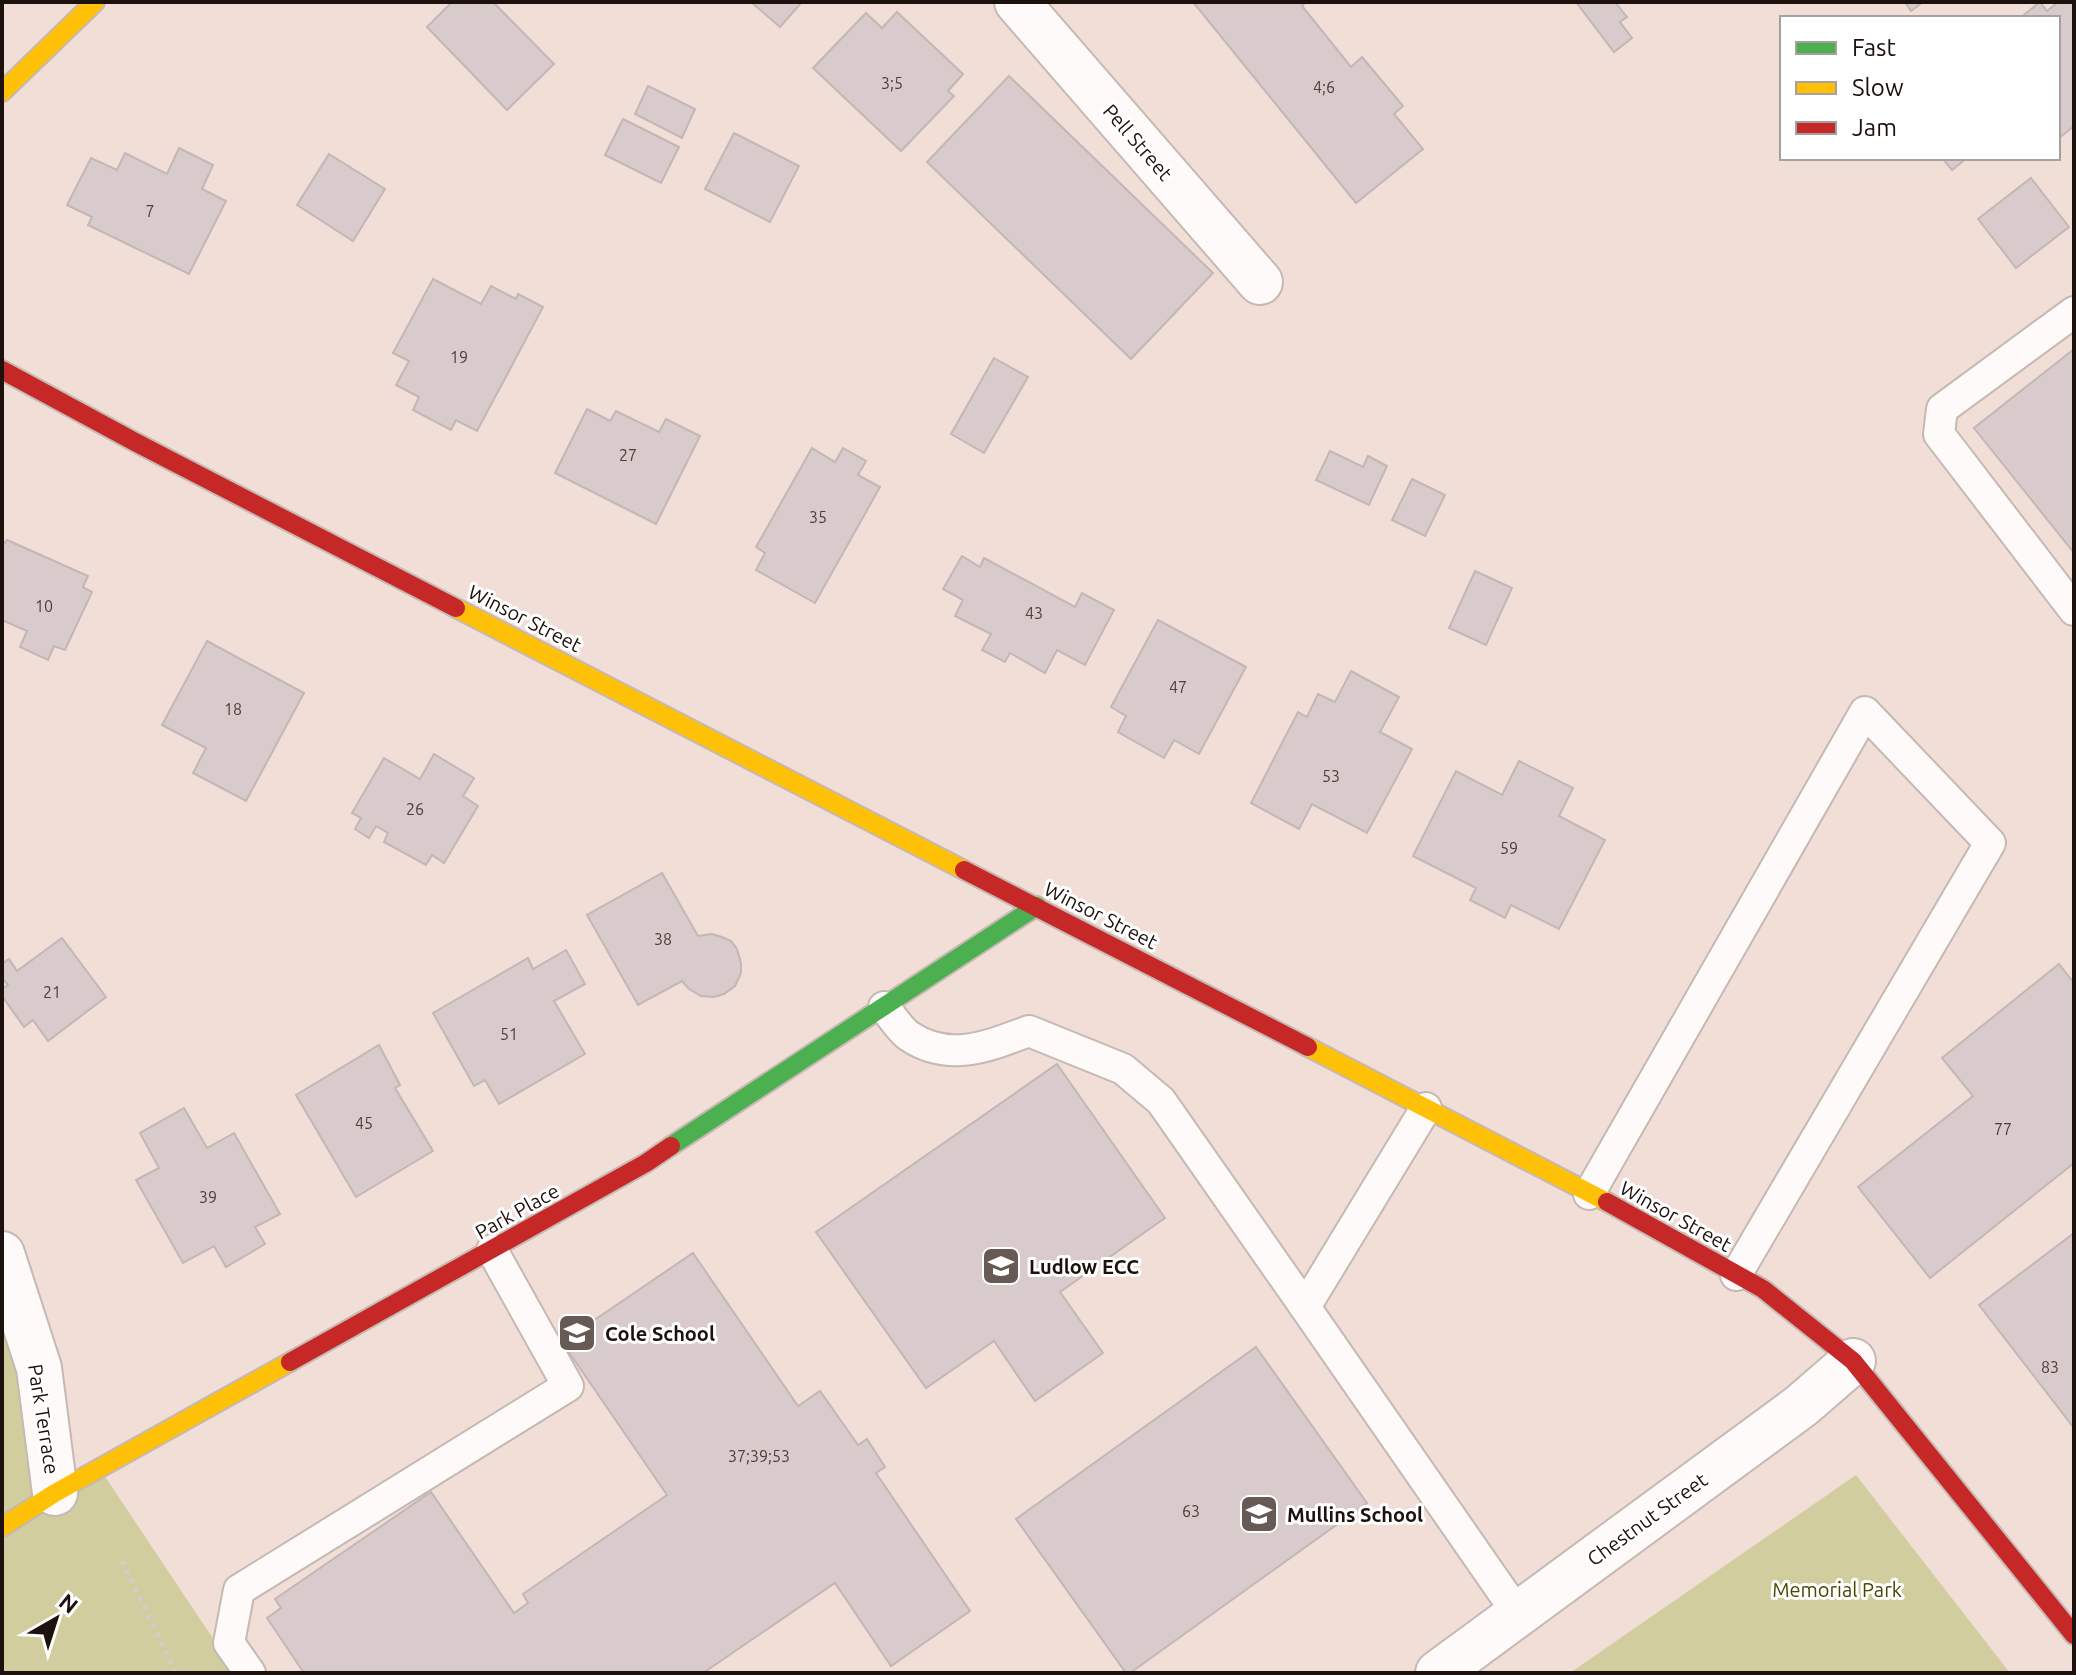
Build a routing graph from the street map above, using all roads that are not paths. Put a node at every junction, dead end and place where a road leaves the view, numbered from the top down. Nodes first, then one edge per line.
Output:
1 (95, 2) edge
2 (1017, 2) edge
3 (2, 92) edge
4 (1260, 282) dead end
5 (2074, 312) edge
6 (2, 370) edge
7 (2074, 610) edge
8 (1037, 906) junction
9 (884, 1007) junction
10 (1426, 1108) junction
11 (1589, 1194) junction
12 (492, 1250) junction
13 (2, 1254) edge
14 (1736, 1275) junction
15 (1305, 1307) junction
16 (1853, 1361) junction
17 (55, 1493) junction
18 (2, 1527) edge
19 (1518, 1614) junction
20 (2070, 1620) edge
21 (250, 1673) edge
22 (1438, 1673) edge

1 - 3 street
2 - 4 street, Pell Street
5 - 7 lane
6 - 8 street, Winsor Street
8 - 9 street, Park Place
8 - 10 street, Winsor Street
9 - 12 street, Park Place
9 - 15 lane
10 - 11 street, Winsor Street
10 - 15 lane
11 - 14 street, Winsor Street
11 - 14 lane
12 - 17 street, Park Place
12 - 21 lane
13 - 17 street, Park Terrace
14 - 16 street, Winsor Street
15 - 19 lane
16 - 19 street, Chestnut Street
16 - 20 street, Winsor Street
17 - 18 street, Park Place
19 - 22 street, Chestnut Street

